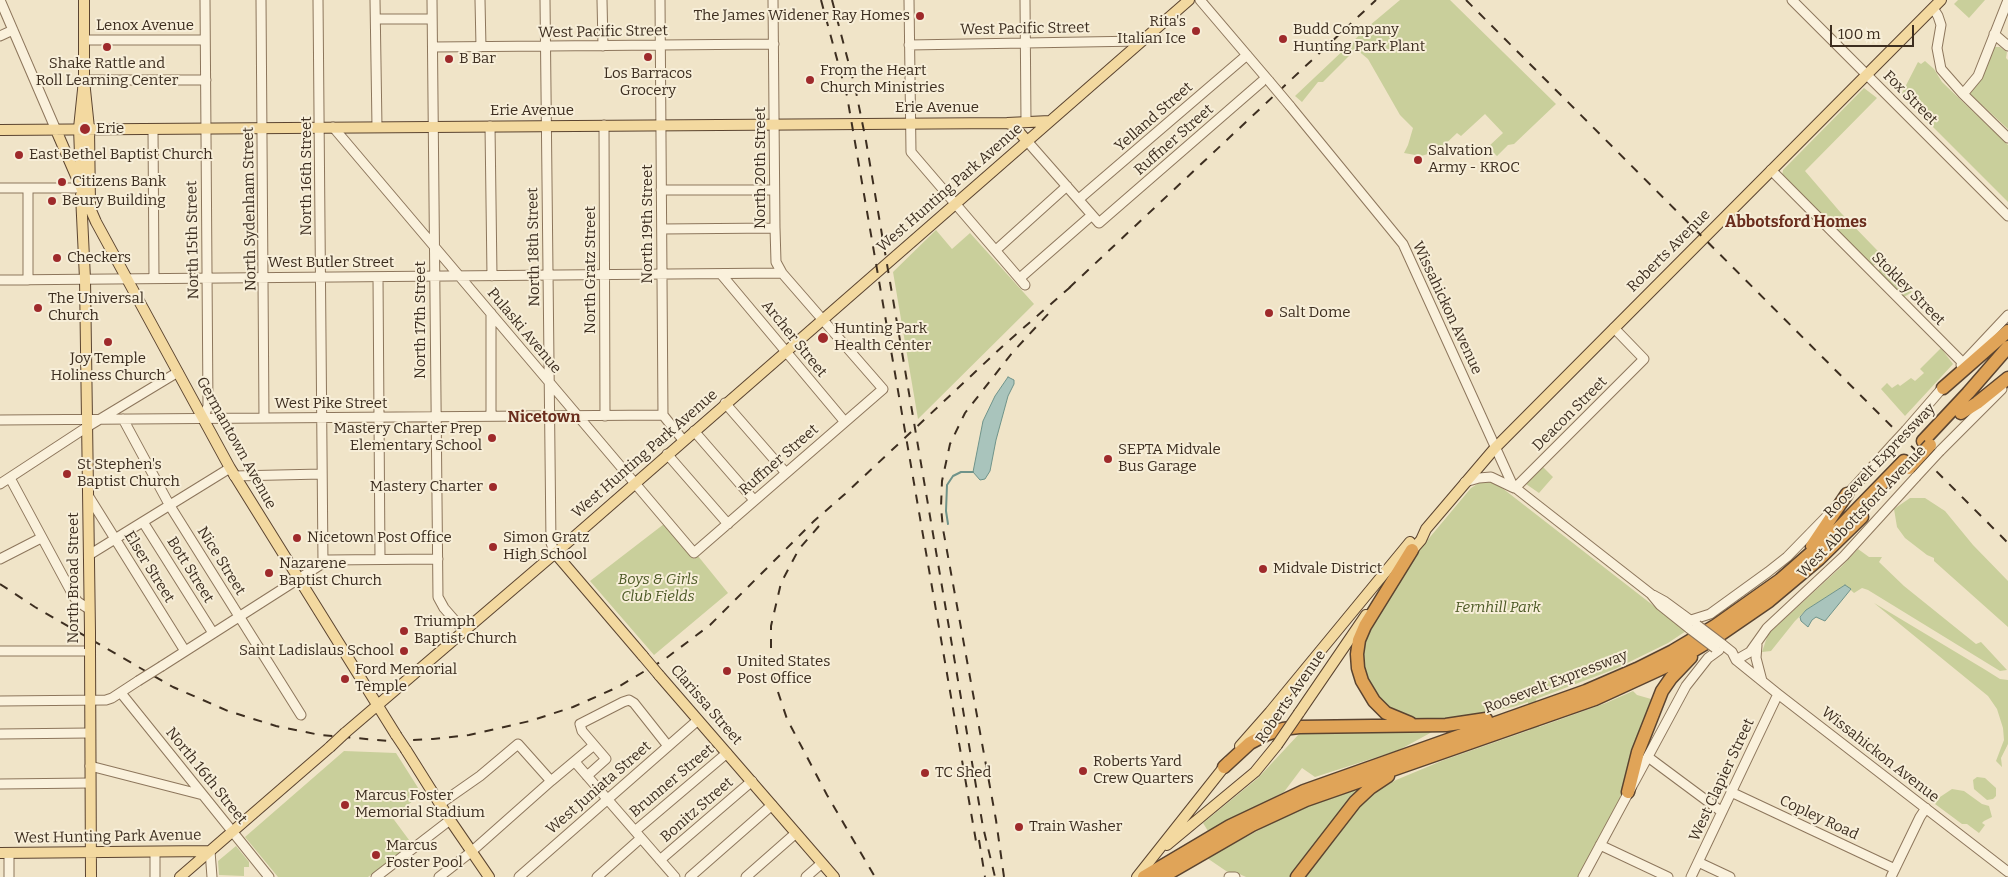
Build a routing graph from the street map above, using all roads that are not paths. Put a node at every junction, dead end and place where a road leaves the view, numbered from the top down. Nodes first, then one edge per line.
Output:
1 (0, 0) edge
2 (84, 0) edge
3 (205, 0) edge
4 (261, 0) edge
5 (318, 0) edge
6 (375, 0) edge
7 (432, 0) edge
8 (480, 0) edge
9 (546, 0) edge
10 (602, 0) edge
11 (660, 0) edge
12 (773, 0) edge
13 (909, 0) edge
14 (1025, 0) edge
15 (1189, 0) edge
16 (1200, 0) edge
17 (1792, 0) edge
18 (1941, 0) edge
19 (2008, 0) edge
20 (1933, 8) junction
21 (376, 19) junction
22 (432, 19) junction
23 (13, 30) junction
24 (1994, 34) junction
25 (0, 36) edge
26 (84, 40) junction
27 (205, 40) junction
28 (1141, 42) junction
29 (1026, 43) junction
30 (774, 44) junction
31 (909, 44) junction
32 (660, 45) junction
33 (603, 46) junction
34 (2008, 46) edge
35 (433, 47) junction
36 (481, 47) junction
37 (546, 47) junction
38 (1246, 55) junction
39 (1867, 75) junction
40 (84, 80) junction
41 (206, 80) junction
42 (1268, 80) junction
43 (1963, 94) junction
44 (1026, 121) junction
45 (1050, 121) junction
46 (1007, 123) junction
47 (661, 124) junction
48 (775, 124) junction
49 (910, 124) junction
50 (604, 125) junction
51 (433, 126) junction
52 (490, 126) junction
53 (546, 126) junction
54 (320, 127) junction
55 (333, 127) junction
56 (376, 127) junction
57 (205, 128) junction
58 (262, 128) junction
59 (153, 129) junction
60 (0, 130) edge
61 (56, 130) junction
62 (84, 130) junction
63 (2008, 138) edge
64 (1027, 141) junction
65 (1771, 170) junction
66 (1067, 186) junction
67 (0, 188) edge
68 (28, 188) junction
69 (81, 188) junction
70 (661, 190) junction
71 (774, 190) junction
72 (1079, 199) junction
73 (955, 203) junction
74 (90, 208) junction
75 (1092, 215) junction
76 (2008, 216) edge
77 (774, 228) junction
78 (662, 229) junction
79 (434, 246) junction
80 (84, 249) junction
81 (996, 250) junction
82 (782, 273) junction
83 (604, 274) junction
84 (662, 274) junction
85 (721, 274) junction
86 (549, 275) junction
87 (435, 276) junction
88 (460, 276) junction
89 (492, 276) junction
90 (321, 277) junction
91 (378, 277) junction
92 (154, 278) junction
93 (208, 278) junction
94 (264, 278) junction
95 (85, 279) junction
96 (127, 279) junction
97 (0, 280) edge
98 (28, 280) junction
99 (491, 313) junction
100 (2008, 315) edge
101 (822, 319) junction
102 (1614, 328) junction
103 (2008, 331) edge
104 (2008, 347) edge
105 (786, 351) junction
106 (2008, 360) edge
107 (1963, 363) junction
108 (178, 372) junction
109 (2008, 380) edge
110 (549, 381) junction
111 (1943, 388) junction
112 (883, 389) joint
113 (725, 403) junction
114 (1961, 413) junction
115 (663, 415) junction
116 (491, 416) junction
117 (550, 416) junction
118 (577, 416) junction
119 (605, 416) junction
120 (379, 417) junction
121 (436, 417) junction
122 (264, 418) junction
123 (322, 418) junction
124 (123, 419) junction
125 (203, 419) junction
126 (0, 420) edge
127 (102, 420) junction
128 (845, 422) junction
129 (87, 423) junction
130 (694, 431) junction
131 (683, 440) junction
132 (1931, 446) junction
133 (1495, 448) junction
134 (667, 454) junction
135 (1909, 469) junction
136 (232, 472) junction
137 (786, 473) junction
138 (322, 474) junction
139 (10, 478) junction
140 (635, 482) junction
141 (1465, 482) junction
142 (0, 484) edge
143 (1515, 488) junction
144 (1847, 494) junction
145 (89, 497) junction
146 (754, 500) junction
147 (170, 506) junction
148 (143, 522) junction
149 (728, 524) junction
150 (1426, 529) junction
151 (42, 538) junction
152 (116, 540) junction
153 (1412, 550) junction
154 (694, 553) joint
155 (555, 554) junction
156 (89, 555) junction
157 (0, 559) edge
158 (380, 559) junction
159 (438, 559) junction
160 (323, 562) junction
161 (1795, 568) junction
162 (298, 579) junction
163 (89, 609) junction
164 (240, 617) junction
165 (1693, 625) junction
166 (464, 631) junction
167 (213, 634) junction
168 (1758, 640) junction
169 (1715, 647) junction
170 (90, 650) junction
171 (0, 651) edge
172 (185, 651) junction
173 (1736, 660) junction
174 (1762, 681) junction
175 (121, 693) junction
176 (1778, 694) junction
177 (89, 700) junction
178 (0, 701) edge
179 (378, 705) junction
180 (1528, 712) junction
181 (301, 715) dead end
182 (698, 720) junction
183 (1424, 726) junction
184 (89, 733) junction
185 (0, 734) edge
186 (1644, 739) junction
187 (594, 745) junction
188 (668, 746) junction
189 (727, 753) junction
190 (1648, 757) junction
191 (1418, 760) junction
192 (575, 762) junction
193 (90, 766) junction
194 (1224, 767) junction
195 (587, 776) junction
196 (552, 780) junction
197 (752, 781) junction
198 (90, 783) junction
199 (0, 784) edge
200 (1628, 792) junction
201 (1732, 792) junction
202 (203, 795) junction
203 (607, 799) junction
204 (440, 804) junction
205 (772, 805) junction
206 (1926, 808) junction
207 (1722, 812) junction
208 (450, 820) junction
209 (232, 832) junction
210 (796, 833) junction
211 (638, 834) junction
212 (1600, 845) junction
213 (210, 851) junction
214 (90, 852) junction
215 (155, 852) junction
216 (471, 852) junction
217 (4, 853) edge
218 (1153, 857) junction
219 (660, 860) junction
220 (1698, 862) junction
221 (822, 863) junction
222 (2008, 872) edge
223 (1893, 873) edge
224 (1153, 875) edge
225 (9, 877) edge
226 (91, 877) edge
227 (155, 877) edge
228 (180, 877) edge
229 (212, 877) edge
230 (269, 877) edge
231 (376, 877) edge
232 (439, 877) edge
233 (489, 877) edge
234 (519, 877) edge
235 (597, 877) edge
236 (675, 877) edge
237 (690, 877) edge
238 (746, 877) edge
239 (806, 877) edge
240 (834, 877) edge
241 (1137, 877) edge
242 (1229, 877) edge
243 (1234, 877) edge
244 (1297, 877) edge
245 (1583, 877) edge
246 (1668, 877) edge
247 (1691, 877) edge
248 (1730, 877) edge

1 - 23 street, Germantown Avenue
2 - 26 main road, North Broad Street
3 - 27 street, North 15th Street
4 - 58 street, North Sydenham Street
5 - 54 street, North 16th Street
6 - 21 street
7 - 22 street, North 17th Street
8 - 36 street
9 - 37 street, North 18th Street
10 - 33 street
11 - 32 street, North 19th Street
12 - 30 street, North 20th Street
13 - 31 street
14 - 29 street
15 - 28 main road, West Hunting Park Avenue
16 - 38 street, Wissahickon Avenue
17 - 39 street, Fox Street
18 - 20 main road, Roberts Avenue
19 - 24 street
20 - 39 main road, Roberts Avenue
20 - 43 street
21 - 22 street
21 - 56 street
22 - 35 street, North 17th Street
23 - 25 street
23 - 61 street, Germantown Avenue
24 - 34 street
24 - 43 street
26 - 27 street, Lenox Avenue
26 - 40 main road, North Broad Street
27 - 41 street, North 15th Street
28 - 29 street, West Pacific Street
28 - 45 main road, West Hunting Park Avenue
29 - 31 street, West Pacific Street
29 - 44 street
30 - 32 street, West Pacific Street
30 - 48 street, North 20th Street
31 - 49 street
32 - 33 street, West Pacific Street
32 - 47 street, North 19th Street
33 - 37 street, West Pacific Street
35 - 36 street, West Pacific Street
35 - 51 street, North 17th Street
36 - 37 street, West Pacific Street
37 - 53 street, North 18th Street
38 - 42 street, Wissahickon Avenue
38 - 72 street, Yelland Street
39 - 65 main road, Roberts Avenue
39 - 76 street, Fox Street
40 - 41 street
40 - 62 main road, North Broad Street
41 - 57 street, North 15th Street
42 - 75 street, Ruffner Street
42 - 133 street, Wissahickon Avenue, bridge
43 - 63 street
44 - 45 main road, Erie Avenue
44 - 46 main road, Erie Avenue
45 - 64 main road, West Hunting Park Avenue
46 - 49 main road, Erie Avenue
46 - 64 main road
47 - 48 main road, Erie Avenue
47 - 50 main road, Erie Avenue
47 - 70 street, North 19th Street
48 - 49 main road, Erie Avenue
48 - 71 street, North 20th Street
49 - 73 street
50 - 53 main road, Erie Avenue
50 - 83 street, North Gratz Street
51 - 52 main road, Erie Avenue
51 - 56 main road, Erie Avenue
51 - 79 street, North 17th Street
52 - 53 main road, Erie Avenue
52 - 89 street
53 - 86 street, North 18th Street
54 - 55 main road, Erie Avenue
54 - 58 main road, Erie Avenue
54 - 90 street, North 16th Street
55 - 56 main road, Erie Avenue
55 - 79 street, Pulaski Avenue
57 - 58 main road, Erie Avenue
57 - 59 main road, Erie Avenue
57 - 93 street, North 15th Street
58 - 94 street, North Sydenham Street
59 - 62 main road, Erie Avenue
59 - 92 street
60 - 61 main road, Erie Avenue
61 - 62 main road, Erie Avenue
61 - 69 main road, Germantown Avenue
62 - 69 main road, North Broad Street
62 - 74 main road, North Broad Street
64 - 66 street
64 - 73 main road, West Hunting Park Avenue
65 - 102 main road, Roberts Avenue
65 - 107 street, Stokley Street
66 - 72 street
66 - 81 street
67 - 68 street
68 - 69 street
68 - 98 street
69 - 74 main road, Germantown Avenue
69 - 80 main road, North Broad Street
70 - 71 street
70 - 78 street, North 19th Street
71 - 77 street, North 20th Street
72 - 75 street
73 - 81 street
73 - 101 main road, West Hunting Park Avenue
74 - 80 main road, North Broad Street
74 - 96 main road, Germantown Avenue
75 - 81 street
77 - 78 street
77 - 82 street, North 20th Street
78 - 84 street, North 19th Street
79 - 87 street, North 17th Street
79 - 88 street, Pulaski Avenue
80 - 95 main road, North Broad Street
82 - 85 street, West Butler Street
82 - 101 street, North 20th Street
83 - 84 street, West Butler Street
83 - 86 street, West Butler Street
83 - 119 street, North Gratz Street
84 - 85 street, West Butler Street
84 - 115 street, North 19th Street
85 - 105 street, Archer Street
86 - 89 street, West Butler Street
86 - 110 street, North 18th Street
87 - 88 street, West Butler Street
87 - 91 street, West Butler Street
87 - 121 street, North 17th Street
88 - 89 street, West Butler Street
88 - 99 street, Pulaski Avenue
90 - 91 street, West Butler Street
90 - 94 street, West Butler Street
90 - 123 street, North 16th Street
91 - 120 street
92 - 93 street, West Butler Street
92 - 96 street, West Butler Street
93 - 94 street, West Butler Street
93 - 125 street, North 15th Street
94 - 122 street, North Sydenham Street
95 - 96 street, West Butler Street
95 - 98 street, West Butler Street
95 - 129 main road, North Broad Street
96 - 108 main road, Germantown Avenue
97 - 98 street, West Butler Street
99 - 110 street, Pulaski Avenue
99 - 116 street
100 - 107 street, West Abbottsford Avenue
101 - 105 main road, West Hunting Park Avenue
101 - 112 street, North 20th Street
102 - 133 main road, Roberts Avenue
102 - 143 street, Deacon Street
103 - 111 highway
104 - 132 highway, Roosevelt Expressway
105 - 113 main road, West Hunting Park Avenue
105 - 128 street, Archer Street
106 - 114 highway, Roosevelt Expressway
107 - 111 street, West Abbottsford Avenue
108 - 125 main road, Germantown Avenue
108 - 127 street
109 - 114 highway
109 - 132 street, West Abbottsford Avenue
110 - 117 street, North 18th Street
110 - 118 street, Pulaski Avenue
111 - 144 street, West Abbottsford Avenue, bridge
112 - 128 street, Ruffner Street
113 - 130 main road, West Hunting Park Avenue
113 - 137 street
114 - 132 highway, Roosevelt Expressway
115 - 119 street, West Pike Street
115 - 131 street
116 - 117 street, West Pike Street
116 - 121 street, West Pike Street
117 - 118 street, West Pike Street
117 - 155 street, North 18th Street
118 - 119 street, West Pike Street
118 - 140 street, Pulaski Avenue
120 - 121 street, West Pike Street
120 - 123 street, West Pike Street
120 - 158 street
121 - 159 street, North 17th Street
122 - 123 street, West Pike Street
122 - 125 street, West Pike Street
123 - 138 street, North 16th Street
124 - 125 street, West Pike Street
124 - 127 street, West Pike Street
124 - 147 street, Nice Street
125 - 136 main road, Germantown Avenue
126 - 129 street, West Pike Street
127 - 129 street, West Pike Street
128 - 137 street, Ruffner Street
129 - 139 street
129 - 145 main road, North Broad Street
130 - 131 main road, West Hunting Park Avenue
130 - 146 street
131 - 134 main road, West Hunting Park Avenue
132 - 135 highway, Roosevelt Expressway, bridge
133 - 141 main road, Roberts Avenue
133 - 143 street, Wissahickon Avenue
134 - 140 main road, West Hunting Park Avenue
134 - 149 street
135 - 161 highway, Roosevelt Expressway
135 - 168 street, West Abbottsford Avenue
135 - 169 highway, Roosevelt Expressway
136 - 138 street
136 - 147 street
136 - 162 main road, Germantown Avenue
137 - 146 street, Ruffner Street
138 - 160 street, North 16th Street
139 - 142 street
139 - 151 street
140 - 154 street, Pulaski Avenue
140 - 155 main road, West Hunting Park Avenue
141 - 143 street
141 - 150 main road, Roberts Avenue
143 - 165 street, Wissahickon Avenue
144 - 161 highway
144 - 165 street, West Abbottsford Avenue
145 - 152 street, Elser Street
145 - 156 main road, North Broad Street
146 - 149 street, Ruffner Street
147 - 148 street
147 - 164 street, Nice Street
148 - 152 street
148 - 167 street, Bott Street
149 - 154 street, Ruffner Street
150 - 153 main road, Roberts Avenue
150 - 194 main road, Roberts Avenue
151 - 157 street
151 - 163 street
152 - 156 street
152 - 172 street, Elser Street
153 - 183 highway
153 - 218 main road, Roberts Avenue, bridge
155 - 166 main road, West Hunting Park Avenue
155 - 182 main road, Clarissa Street, bridge
156 - 163 main road, North Broad Street
158 - 159 street
158 - 160 street
159 - 166 street, North 17th Street
160 - 162 street
161 - 180 highway, Roosevelt Expressway
162 - 164 street
162 - 179 main road, Germantown Avenue
163 - 170 main road, North Broad Street, bridge
164 - 167 street
164 - 181 street, Nice Street
165 - 169 street, Wissahickon Avenue, bridge
166 - 179 main road, West Hunting Park Avenue
167 - 172 street
168 - 173 street, West Abbottsford Avenue
168 - 174 street
169 - 173 street, Wissahickon Avenue
169 - 186 highway
169 - 190 street
169 - 191 highway, Roosevelt Expressway
170 - 171 street
170 - 177 main road, North Broad Street
172 - 175 street, bridge
173 - 174 street, Wissahickon Avenue
174 - 176 street, Wissahickon Avenue
175 - 177 street
175 - 202 street, North 16th Street
176 - 201 street, West Clapier Street
176 - 206 street, Wissahickon Avenue
177 - 178 street
177 - 184 main road, North Broad Street
179 - 204 main road, Germantown Avenue, bridge
179 - 209 main road, West Hunting Park Avenue, bridge
180 - 183 highway
180 - 224 highway, Roosevelt Expressway
182 - 188 street, West Juniata Street
182 - 189 main road, Clarissa Street
183 - 194 highway
184 - 185 street
184 - 193 main road, North Broad Street
186 - 190 highway
186 - 200 highway
187 - 188 street
187 - 192 street
187 - 195 street
188 - 203 street, West Juniata Street
189 - 197 main road, Clarissa Street
189 - 211 street, Brunner Street
190 - 200 street
190 - 207 street
191 - 224 highway, Roosevelt Expressway
191 - 244 highway
192 - 195 street
192 - 196 street
193 - 198 main road, North Broad Street
193 - 202 street
194 - 218 main road, Roberts Avenue
195 - 203 street
196 - 204 street
196 - 216 street
197 - 205 main road, Clarissa Street
197 - 219 street, Bonitz Street
198 - 199 street
198 - 214 main road, North Broad Street
200 - 212 street
201 - 207 street, West Clapier Street
201 - 223 street, Copley Road
202 - 209 street, North 16th Street
203 - 211 street
203 - 234 street, West Juniata Street
204 - 208 main road, Germantown Avenue
205 - 210 main road, Clarissa Street
205 - 237 street
206 - 222 street, Wissahickon Avenue
206 - 223 street
207 - 220 street, West Clapier Street
208 - 216 main road, Germantown Avenue
208 - 231 street
209 - 213 main road, West Hunting Park Avenue
209 - 230 street, North 16th Street
210 - 221 main road, Clarissa Street
210 - 238 street
211 - 219 street
211 - 235 street, Brunner Street
212 - 245 street
212 - 246 street
213 - 215 main road, West Hunting Park Avenue
213 - 228 main road
213 - 229 street
214 - 215 main road, West Hunting Park Avenue
214 - 217 main road, West Hunting Park Avenue
214 - 226 main road, North Broad Street
215 - 227 street
216 - 232 street
216 - 233 main road, Germantown Avenue
217 - 225 street
218 - 241 main road, Roberts Avenue
219 - 236 street
220 - 247 street, West Clapier Street
220 - 248 street
221 - 239 street
221 - 240 main road, Clarissa Street
242 - 243 street

